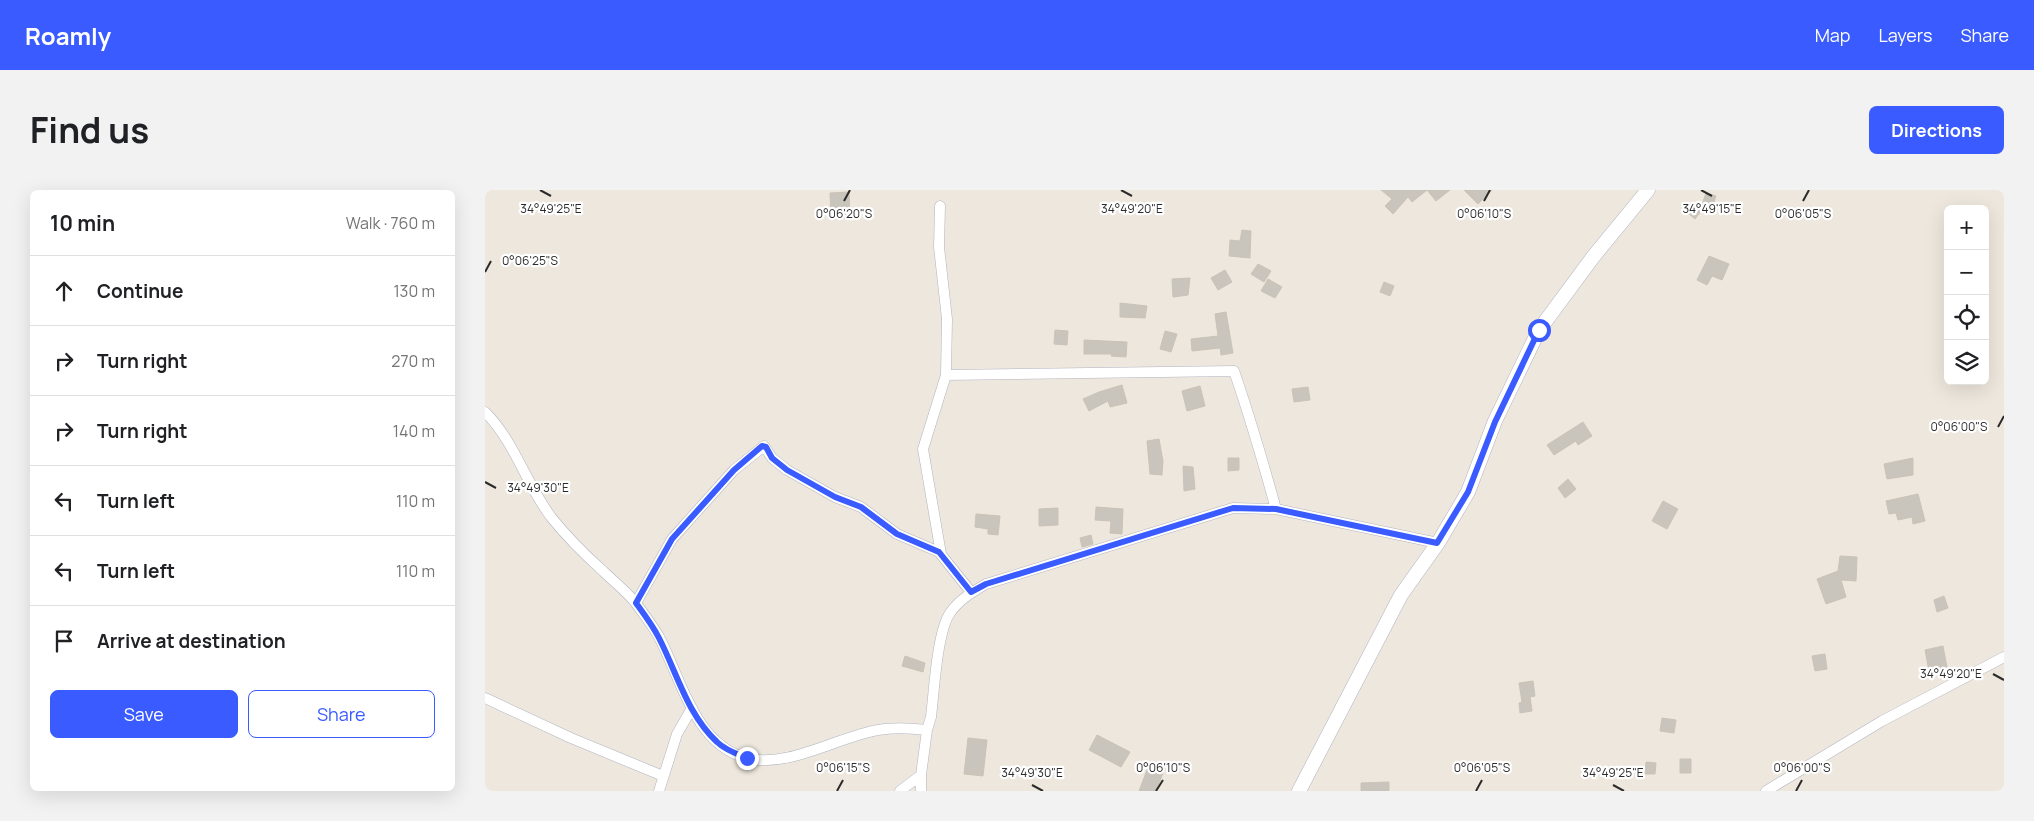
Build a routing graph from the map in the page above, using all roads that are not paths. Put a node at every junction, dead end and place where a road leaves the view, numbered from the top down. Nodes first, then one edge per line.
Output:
1 (1647, 190) edge
2 (940, 206) dead end
3 (946, 375) junction
4 (485, 412) edge
5 (1276, 509) junction
6 (1437, 543) junction
7 (941, 554) junction
8 (971, 592) junction
9 (636, 603) junction
10 (2004, 657) edge
11 (485, 698) edge
12 (692, 708) junction
13 (927, 730) junction
14 (921, 775) junction
15 (663, 776) junction
16 (659, 791) edge
17 (900, 791) edge
18 (921, 791) edge
19 (1299, 791) edge
20 (1765, 791) edge

1 - 6 street
2 - 3 street
3 - 5 street
3 - 7 street
4 - 9 street
5 - 6 street
5 - 8 street
6 - 19 street
7 - 8 street
7 - 9 street
8 - 13 street
9 - 12 street
10 - 20 street
11 - 15 street
12 - 13 street
12 - 15 street
13 - 14 street
14 - 17 street
14 - 18 street
15 - 16 street

